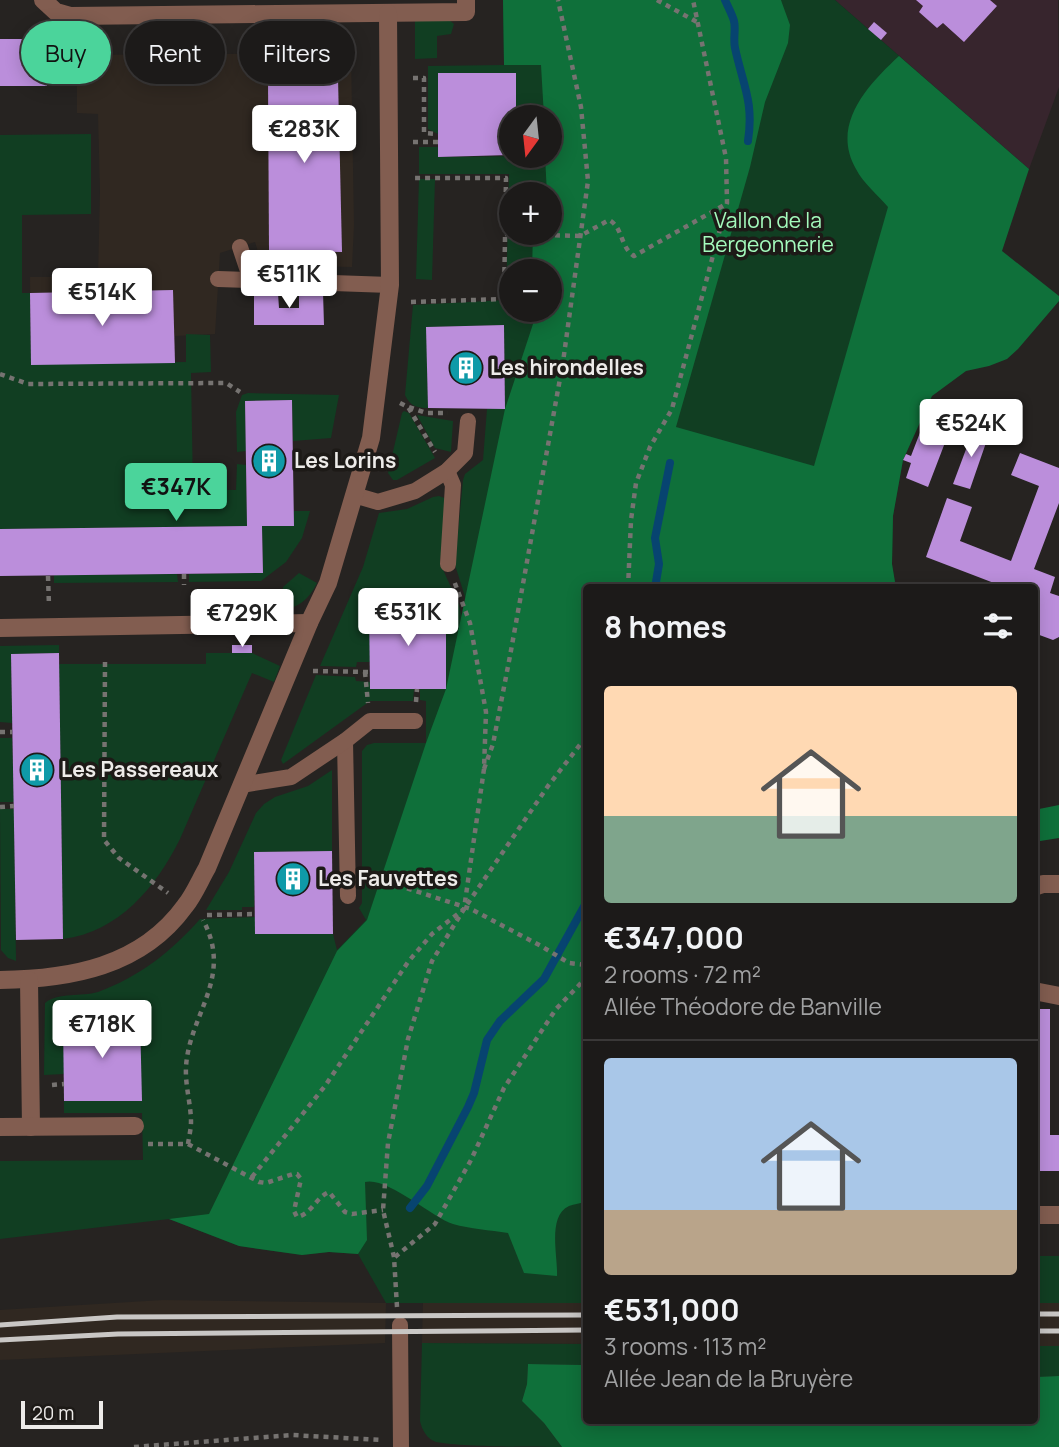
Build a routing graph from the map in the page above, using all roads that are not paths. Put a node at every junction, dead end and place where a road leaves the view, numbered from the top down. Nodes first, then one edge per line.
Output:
1 (43, 0) edge
2 (466, 6) edge
3 (388, 13) junction
4 (240, 247) dead end
5 (218, 279) dead end
6 (251, 281) junction
7 (390, 285) junction
8 (468, 421) dead end
9 (447, 471) junction
10 (354, 495) junction
11 (448, 564) road end
12 (309, 623) junction
13 (0, 628) edge
14 (415, 721) dead end
15 (345, 741) junction
16 (241, 785) junction
17 (1059, 884) edge
18 (1038, 886) edge
19 (348, 896) dead end
20 (0, 980) edge
21 (29, 980) junction
22 (1038, 992) edge
23 (1059, 996) edge
24 (135, 1126) road end
25 (0, 1127) edge
26 (31, 1127) junction
27 (1038, 1215) edge
28 (1059, 1215) edge
29 (400, 1325) road end
30 (401, 1445) edge

1 - 3 street
2 - 3 street
3 - 7 street
4 - 6 lane
5 - 6 lane
6 - 7 lane
7 - 10 street
8 - 9 lane
9 - 10 lane
9 - 11 lane
10 - 12 street
12 - 13 street
12 - 16 street
14 - 15 lane
15 - 16 lane
15 - 19 lane
16 - 21 street
17 - 18 street
20 - 21 street
21 - 26 street
22 - 23 street
24 - 26 street
25 - 26 street
27 - 28 street
29 - 30 lane

